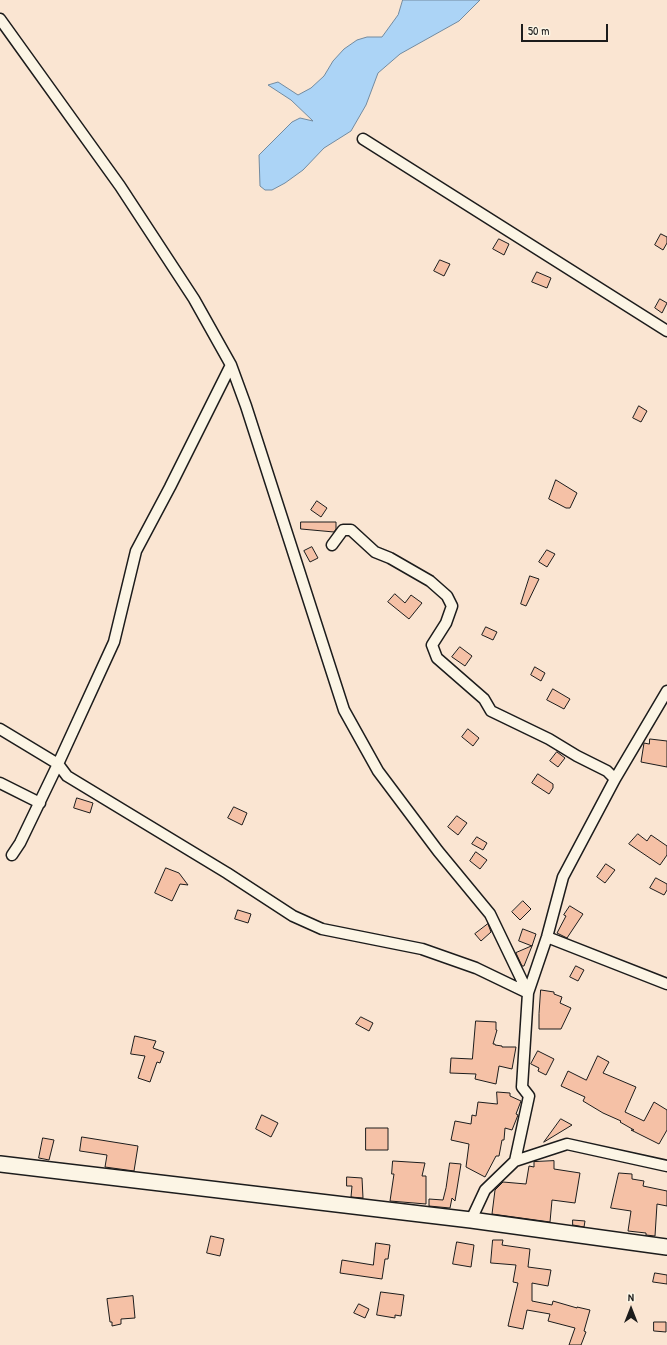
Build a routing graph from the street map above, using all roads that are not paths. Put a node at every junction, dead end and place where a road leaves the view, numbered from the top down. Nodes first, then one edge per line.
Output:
1 (0, 19) edge
2 (364, 139) dead end
3 (667, 331) edge
4 (230, 365) junction
5 (332, 545) dead end
6 (667, 691) edge
7 (0, 729) edge
8 (58, 764) junction
9 (615, 779) junction
10 (0, 783) edge
11 (40, 803) junction
12 (12, 855) dead end
13 (547, 937) junction
14 (667, 984) edge
15 (528, 994) junction
16 (515, 1161) junction
17 (0, 1164) edge
18 (667, 1166) edge
19 (471, 1220) junction
20 (667, 1247) edge

1 - 4 street
2 - 3 street
4 - 8 street
4 - 15 street
5 - 9 street
6 - 9 street
7 - 8 street
8 - 11 street
8 - 15 street
9 - 13 street
10 - 11 street
11 - 12 street
13 - 14 street
13 - 15 street
15 - 16 street
16 - 18 street
16 - 19 street
17 - 19 main road
19 - 20 main road

